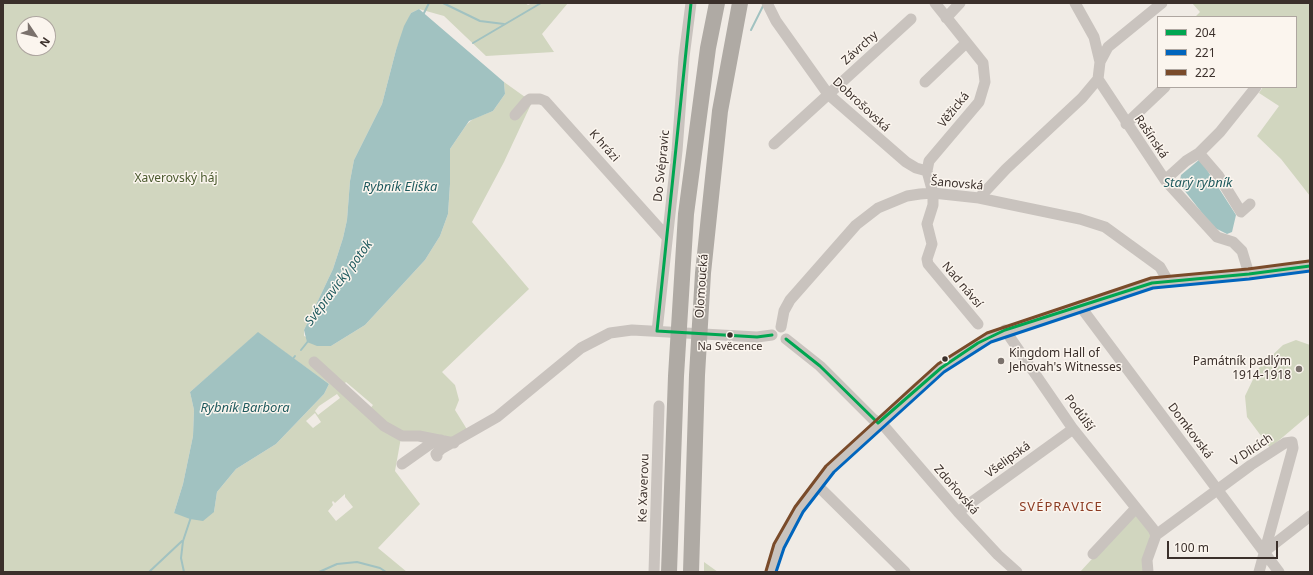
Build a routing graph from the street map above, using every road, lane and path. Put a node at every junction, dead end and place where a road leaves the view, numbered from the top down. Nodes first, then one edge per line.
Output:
1 (692, 3) edge
2 (717, 3) edge
3 (740, 3) edge
4 (767, 3) edge
5 (935, 3) edge
6 (960, 3) edge
7 (1075, 3) edge
8 (1162, 3) edge
9 (946, 18) junction
10 (911, 20) dead end
11 (966, 43) junction
12 (1100, 62) junction
13 (1098, 78) junction
14 (926, 82) dead end
15 (1164, 88) edge
16 (1255, 88) edge
17 (828, 94) junction
18 (516, 115) dead end
19 (1126, 124) junction
20 (774, 144) dead end
21 (1199, 153) junction
22 (928, 171) junction
23 (1165, 180) junction
24 (933, 193) junction
25 (980, 198) junction
26 (1250, 204) dead end
27 (667, 237) junction
28 (1310, 266) edge
29 (1249, 274) junction
30 (1168, 281) junction
31 (1080, 306) junction
32 (978, 324) dead end
33 (782, 327) junction
34 (1005, 330) junction
35 (661, 331) junction
36 (772, 335) junction
37 (786, 339) junction
38 (314, 362) dead end
39 (659, 406) dead end
40 (878, 423) junction
41 (1073, 428) junction
42 (442, 440) junction
43 (454, 443) junction
44 (437, 456) dead end
45 (402, 464) dead end
46 (817, 484) junction
47 (1218, 490) junction
48 (1136, 508) junction
49 (958, 512) junction
50 (1310, 516) edge
51 (1156, 535) junction
52 (1264, 552) junction
53 (1093, 554) dead end
54 (654, 572) edge
55 (669, 572) edge
56 (691, 572) edge
57 (770, 572) edge
58 (906, 572) edge
59 (1017, 572) edge
60 (1148, 572) edge
61 (1259, 572) edge
62 (1279, 572) edge

1 - 27 street, Do Svépravic
2 - 55 highway, Olomoucká
3 - 56 highway, Olomoucká
4 - 17 street, Dobrošovská
5 - 9 street, Věžická
6 - 9 street
7 - 12 street
8 - 12 street
9 - 11 street, Věžická
10 - 17 street, Závrchy
11 - 14 street
11 - 22 street, Věžická
12 - 13 street
13 - 19 street, Rašínská
13 - 25 street
15 - 19 street
16 - 21 street
17 - 20 street, Závrchy
17 - 22 street, Dobrošovská
18 - 27 street, K hrázi
19 - 23 street, Rašínská
21 - 23 street
21 - 26 street
22 - 24 street
23 - 29 street, Rašínská
24 - 25 street, Šanovská
24 - 32 street, Nad návsí
24 - 33 street, Šanovská
25 - 30 street, Šanovská
27 - 35 street, Do Svépravic
28 - 29 street
29 - 30 street
30 - 31 street
31 - 34 street
31 - 47 street, Domkovská
33 - 36 street
33 - 37 street
34 - 40 street
34 - 41 street, Podůlší
35 - 36 street
35 - 43 street
36 - 37 street
37 - 40 street, Zdoňovská
38 - 42 street
39 - 54 street, Ke Xaverovu
40 - 46 street
40 - 49 street, Zdoňovská
41 - 48 street, Podůlší
41 - 49 street, Všelipská
42 - 43 street
42 - 45 street
43 - 44 street
46 - 57 street
46 - 58 street
47 - 51 street, V Dílcích
47 - 52 street, Domkovská
47 - 52 street, V Dílcích
48 - 51 street, Podůlší
48 - 53 street
49 - 59 street, Zdoňovská
50 - 52 street
51 - 60 street
52 - 61 street
52 - 62 street, Domkovská

